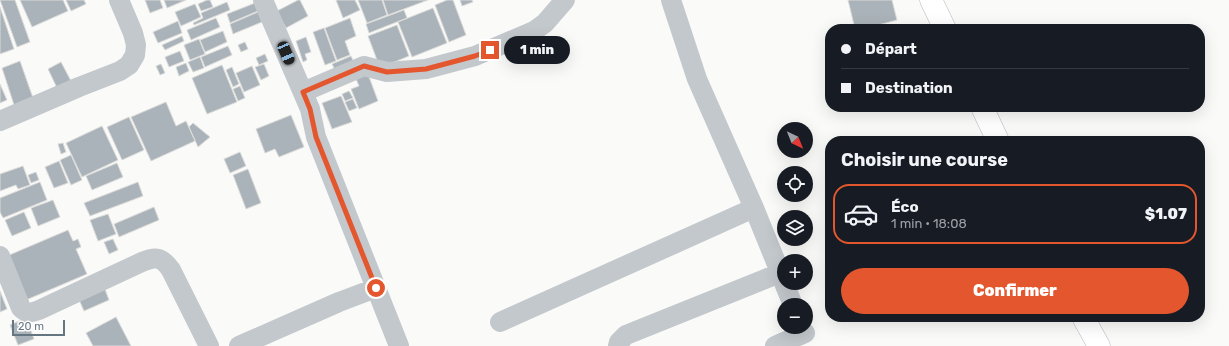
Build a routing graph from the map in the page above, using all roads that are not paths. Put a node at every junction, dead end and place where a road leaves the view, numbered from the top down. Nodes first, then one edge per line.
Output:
1 (119, 0) edge
2 (263, 0) edge
3 (565, 0) edge
4 (671, 0) edge
5 (931, 0) edge
6 (943, 24) edge
7 (303, 92) junction
8 (984, 112) edge
9 (0, 121) edge
10 (996, 136) edge
11 (754, 208) junction
12 (0, 256) edge
13 (777, 264) edge
14 (777, 281) edge
15 (376, 288) junction
16 (500, 322) dead end
17 (1086, 322) edge
18 (806, 335) edge
19 (209, 346) edge
20 (239, 346) edge
21 (399, 346) edge
22 (618, 346) edge
23 (775, 346) edge
24 (1099, 346) edge

1 - 9 street
2 - 7 street
3 - 7 street
4 - 11 street
5 - 6 main road
7 - 15 street
8 - 10 main road
11 - 13 street
11 - 16 street
12 - 19 street
14 - 22 street
15 - 20 street
15 - 21 street
17 - 24 main road
18 - 23 street

